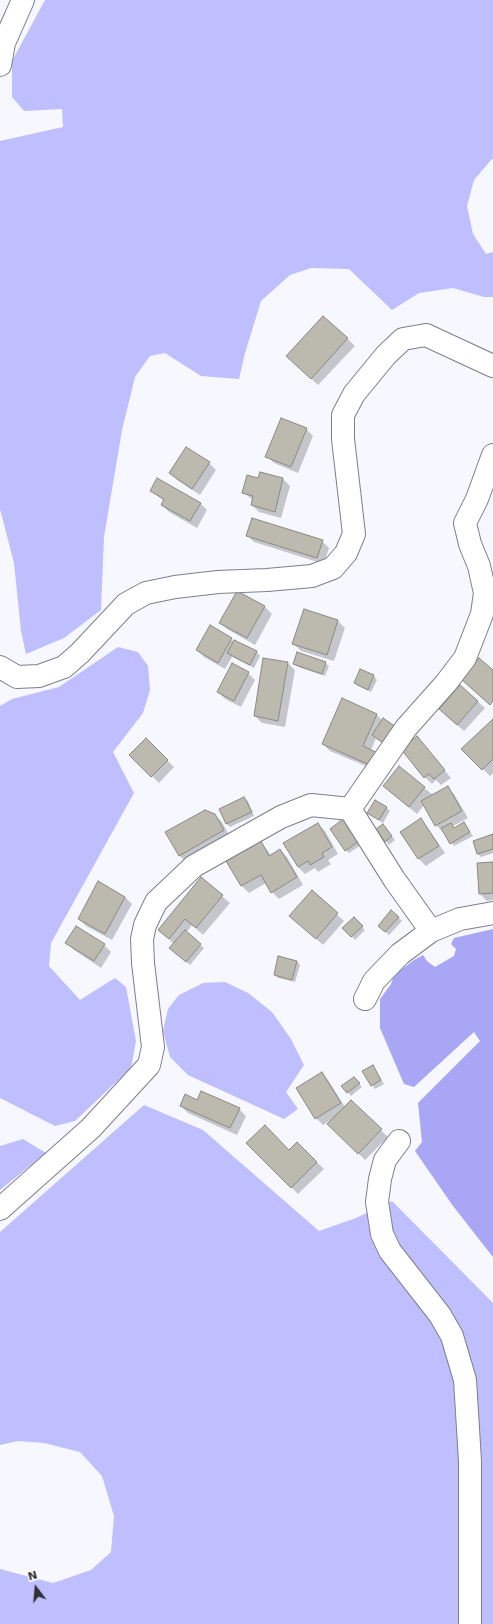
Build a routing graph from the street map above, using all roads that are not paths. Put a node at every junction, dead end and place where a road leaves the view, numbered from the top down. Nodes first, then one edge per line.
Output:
1 (23, 0) edge
2 (0, 64) edge
3 (493, 366) edge
4 (493, 455) edge
5 (0, 667) edge
6 (350, 809) junction
7 (493, 913) edge
8 (431, 931) junction
9 (365, 999) dead end
10 (398, 1141) dead end
11 (0, 1209) edge
12 (470, 1624) edge

1 - 2 street
3 - 5 street
4 - 6 street
6 - 8 street
6 - 11 street
7 - 8 street
8 - 9 street
10 - 12 street

